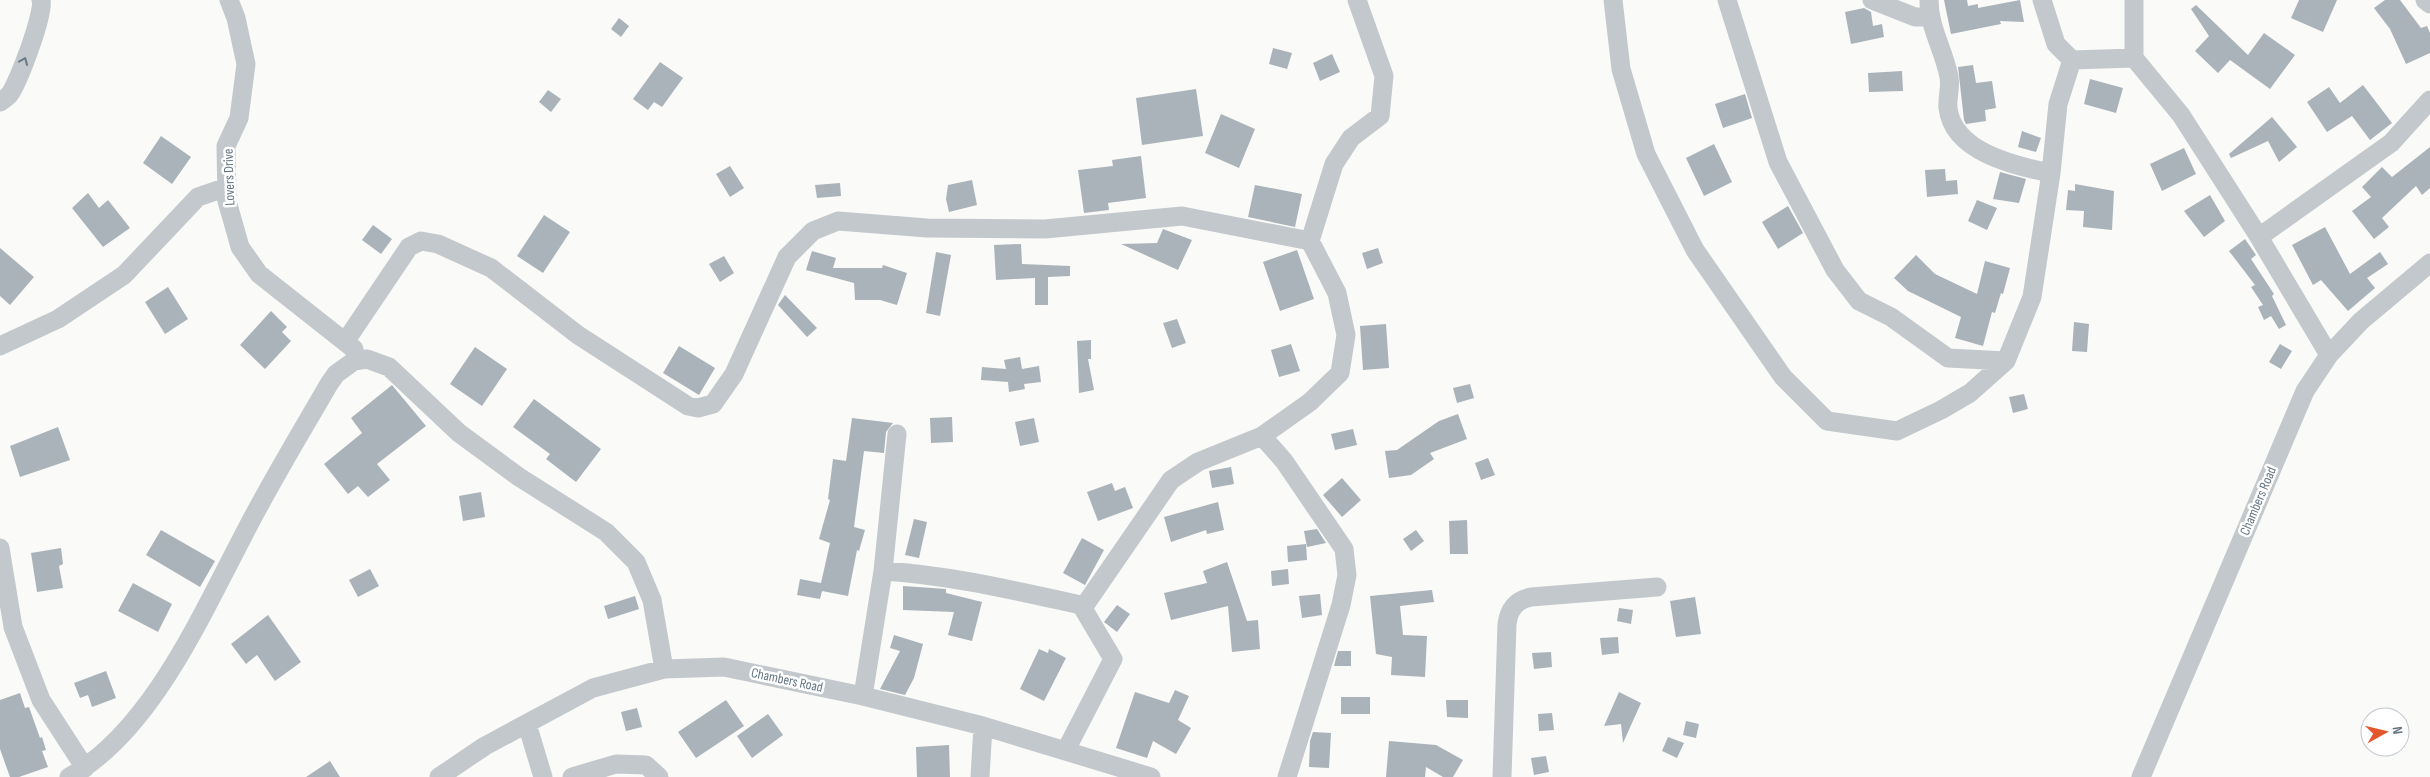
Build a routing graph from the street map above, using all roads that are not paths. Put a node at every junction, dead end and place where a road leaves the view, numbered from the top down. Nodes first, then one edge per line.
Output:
1 (41, 0) edge
2 (229, 0) edge
3 (1357, 0) edge
4 (1613, 0) edge
5 (1727, 0) edge
6 (1872, 0) edge
7 (2042, 0) edge
8 (2134, 0) edge
9 (2425, 0) edge
10 (2430, 4) edge
11 (1929, 8) edge
12 (2134, 58) junction
13 (2072, 60) junction
14 (2430, 100) edge
15 (0, 102) edge
16 (2051, 172) junction
17 (227, 187) junction
18 (2259, 237) junction
19 (1310, 241) junction
20 (2430, 263) edge
21 (345, 342) junction
22 (0, 346) edge
23 (2329, 354) junction
24 (367, 359) junction
25 (2006, 361) junction
26 (897, 434) dead end
27 (1262, 436) junction
28 (0, 548) edge
29 (883, 571) junction
30 (1657, 587) dead end
31 (1081, 605) junction
32 (664, 669) junction
33 (863, 696) junction
34 (527, 724) junction
35 (984, 726) junction
36 (1066, 750) junction
37 (85, 768) junction
38 (69, 777) edge
39 (439, 777) edge
40 (542, 777) edge
41 (572, 777) edge
42 (659, 777) edge
43 (980, 777) edge
44 (1151, 777) edge
45 (1287, 777) edge
46 (1502, 777) edge
47 (2141, 777) edge

15 -> 1 street
2 - 17 street, Lovers Drive
3 - 19 street
4 - 25 street
5 - 25 street
6 - 11 street
7 - 13 street
8 - 12 street
9 - 10 street
11 - 16 street
12 - 13 street
12 - 18 street
13 - 16 street
14 - 18 street
16 - 25 street
17 - 21 street, Lovers Drive
17 - 22 street
18 - 23 street
19 - 21 street
19 - 27 street
20 - 23 street, Chambers Road
21 - 24 street, Lovers Drive
23 - 47 street, Chambers Road
24 - 32 street, Lovers Drive
24 - 37 street
26 - 29 street
27 - 31 street
27 - 45 street
28 - 37 street
29 - 31 street
29 - 33 street
30 - 46 street
31 - 36 street
32 - 33 street, Chambers Road
32 - 34 street, Chambers Road
33 - 35 street, Chambers Road
34 - 39 street, Chambers Road
34 - 40 street
35 - 36 street, Chambers Road
35 - 43 street
36 - 44 street, Chambers Road
37 - 38 street
41 - 42 street

